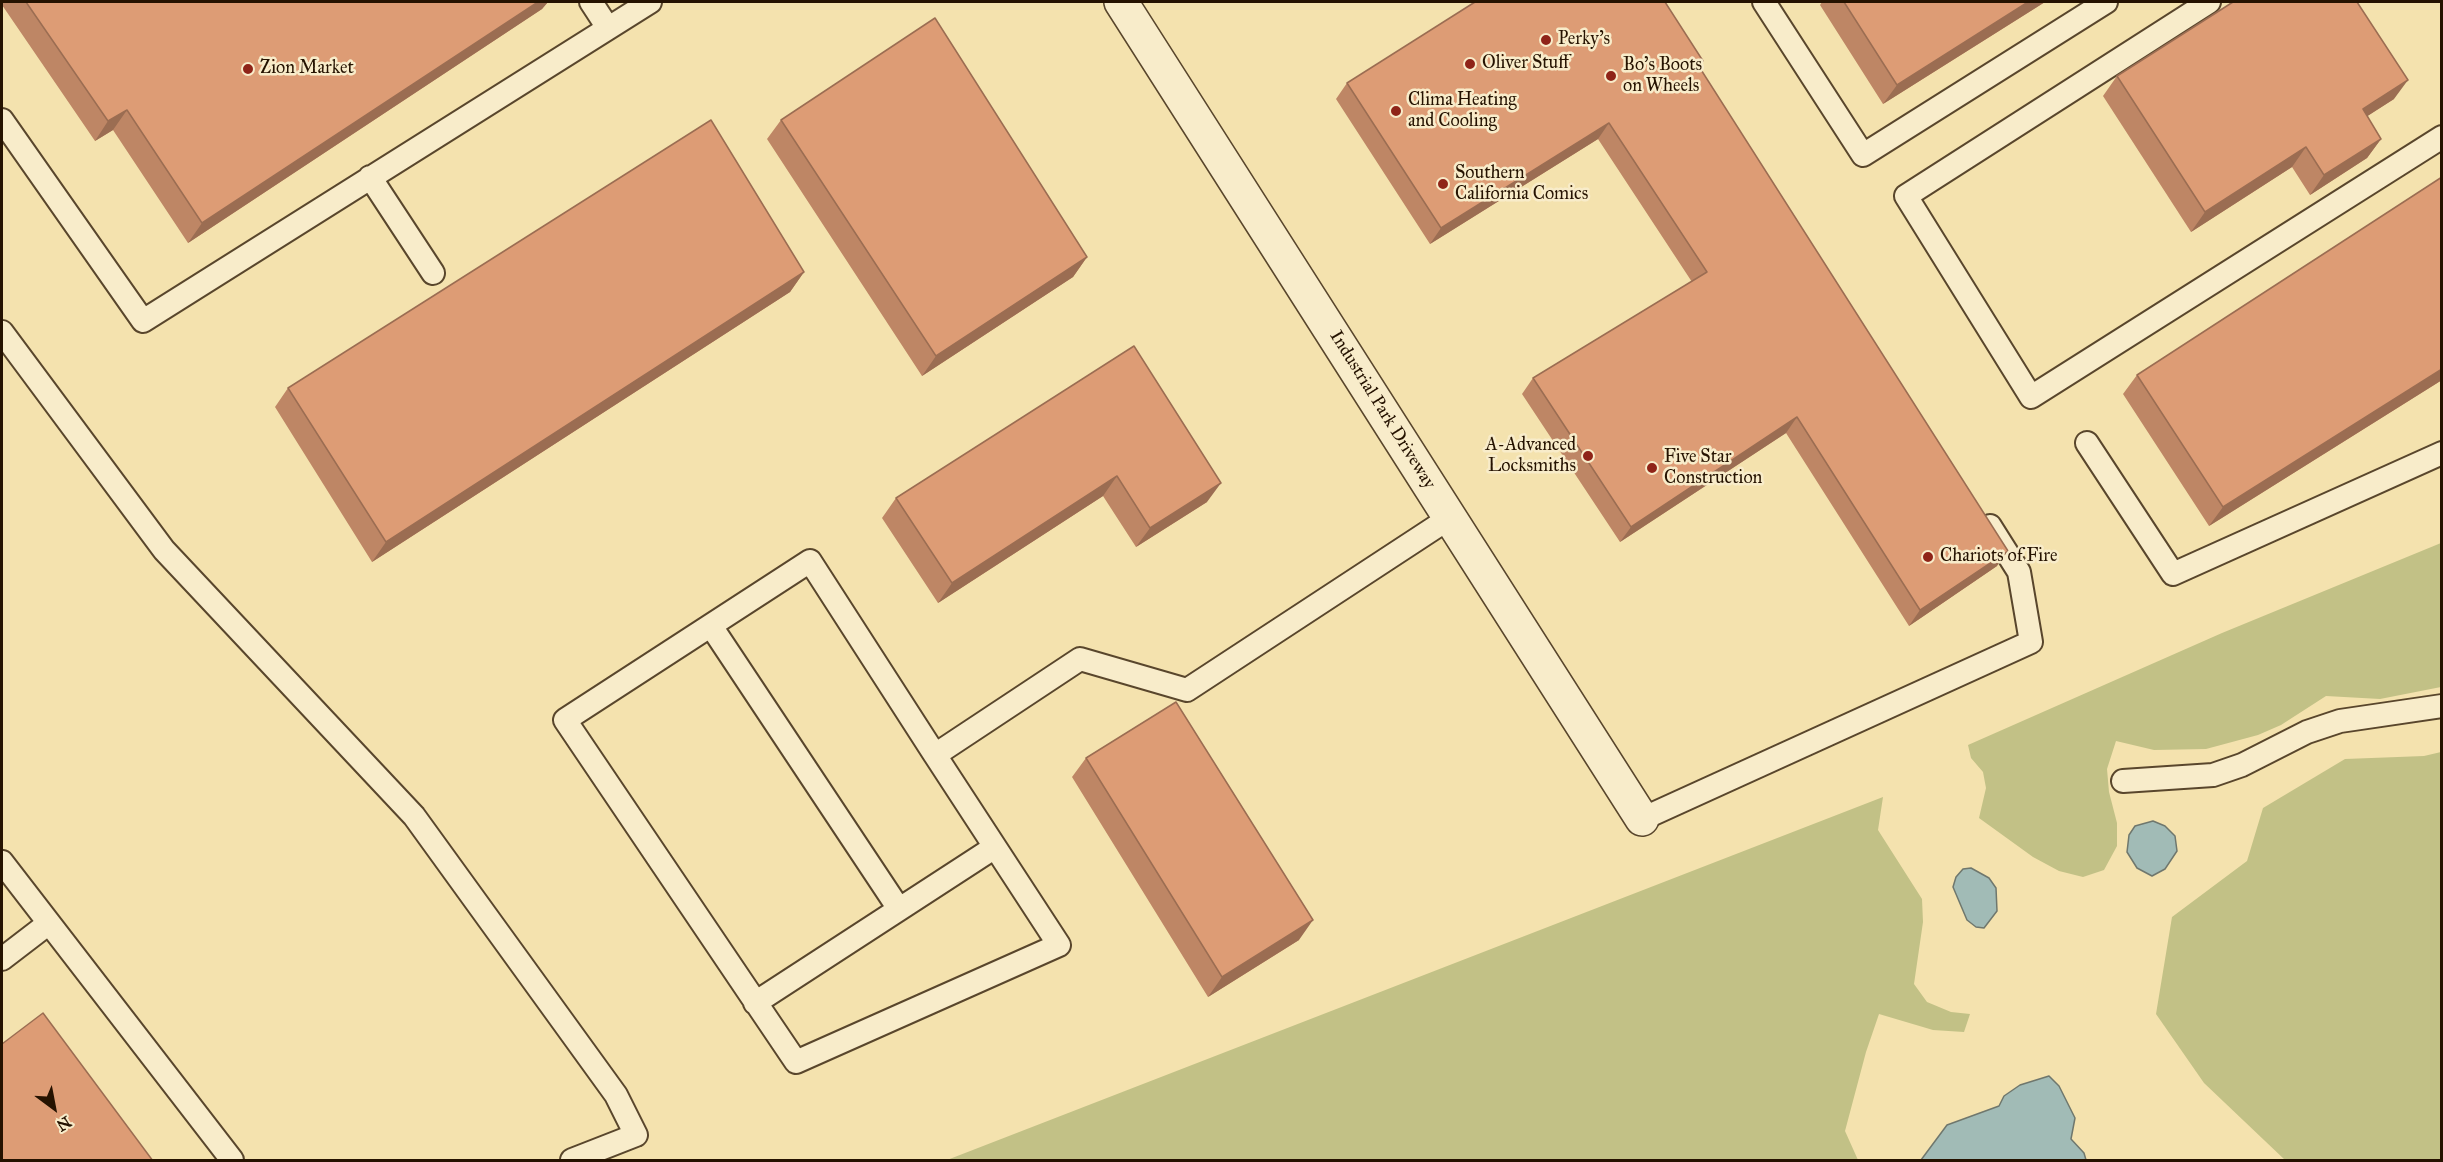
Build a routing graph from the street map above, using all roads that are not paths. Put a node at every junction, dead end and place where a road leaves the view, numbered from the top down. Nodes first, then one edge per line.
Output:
1 (591, 2) edge
2 (650, 2) edge
3 (1121, 2) edge
4 (1764, 2) edge
5 (2106, 2) edge
6 (2209, 2) edge
7 (608, 28) junction
8 (2, 120) edge
9 (2442, 137) edge
10 (370, 177) junction
11 (433, 273) dead end
12 (2, 332) edge
13 (2086, 443) dead end
14 (2442, 453) edge
15 (1981, 511) edge
16 (1450, 517) junction
17 (711, 626) junction
18 (2442, 706) edge
19 (935, 755) junction
20 (2123, 781) dead end
21 (1642, 819) joint
22 (995, 847) junction
23 (2, 862) edge
24 (899, 909) junction
25 (49, 923) junction
26 (2, 959) edge
27 (755, 1003) junction
28 (232, 1161) edge
29 (572, 1161) edge

1 - 7 lane
2 - 7 lane
3 - 16 street, Industrial Park Driveway
4 - 5 lane
6 - 9 lane
7 - 10 lane
8 - 10 lane
10 - 11 lane
12 - 29 lane
13 - 14 lane
15 - 21 lane
16 - 19 lane
16 - 21 street, Industrial Park Driveway
17 - 19 lane
17 - 24 lane
17 - 27 lane
18 - 20 lane
19 - 22 lane
22 - 24 lane
22 - 27 lane
23 - 25 lane
24 - 27 lane
25 - 26 lane
25 - 28 lane

